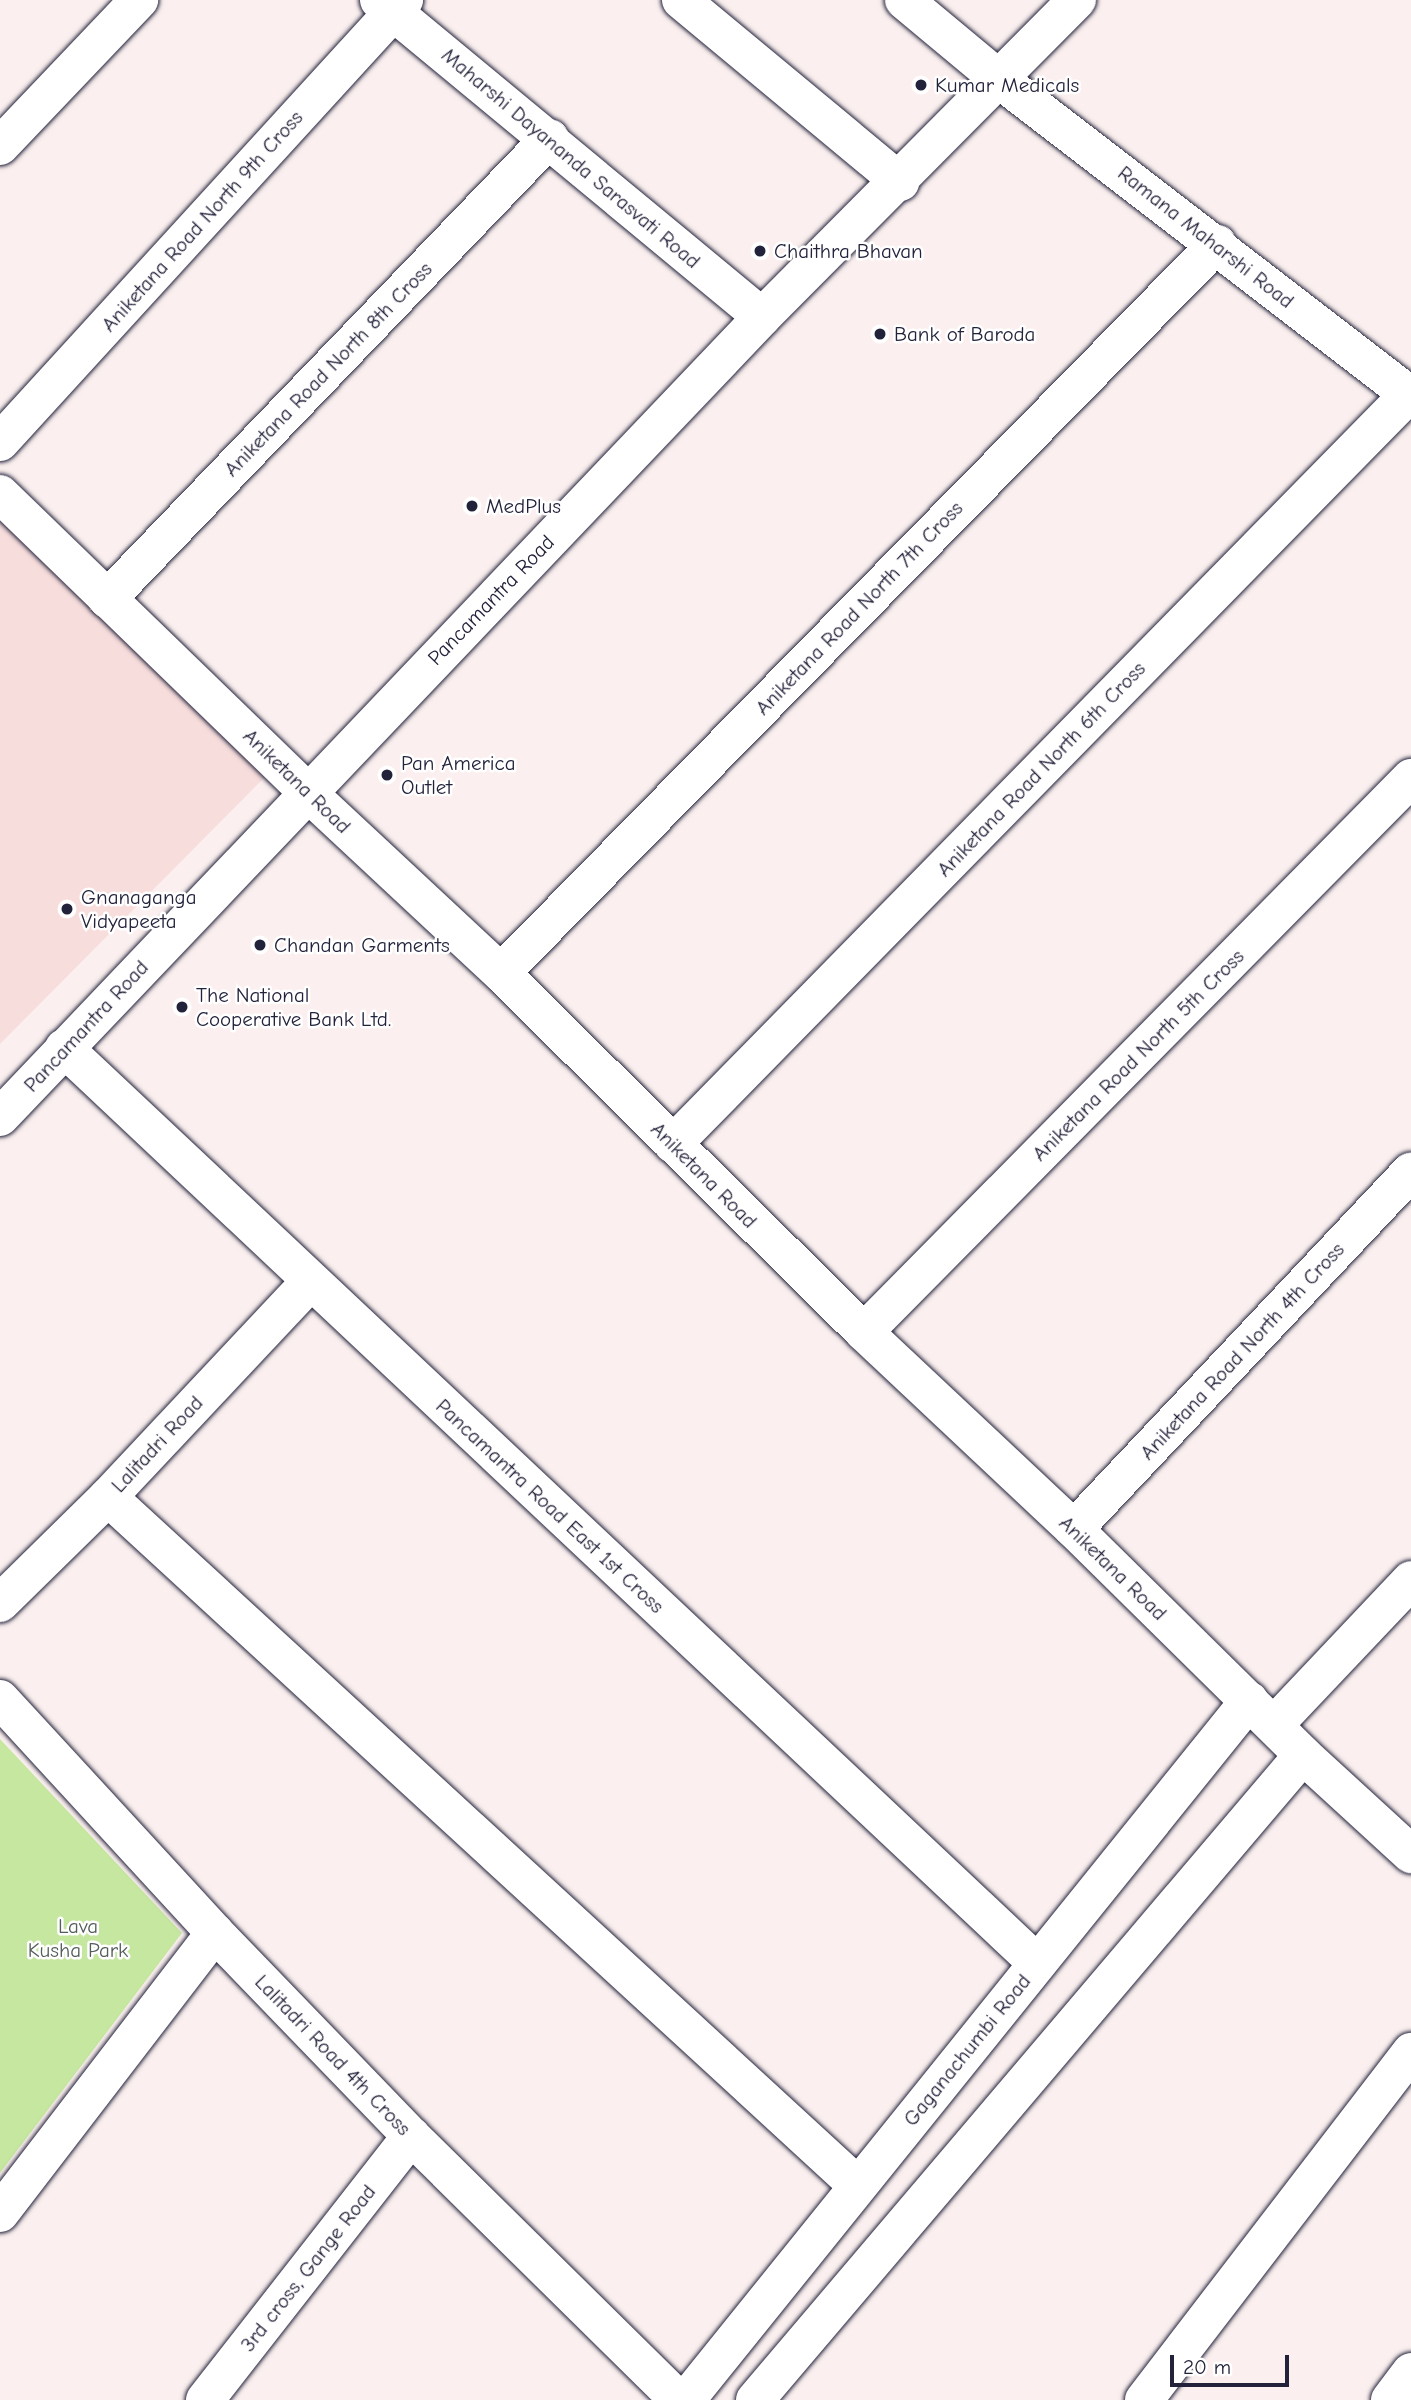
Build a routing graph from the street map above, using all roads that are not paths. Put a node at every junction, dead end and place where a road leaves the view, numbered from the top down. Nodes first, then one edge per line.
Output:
1 (139, 0) edge
2 (681, 0) edge
3 (904, 0) edge
4 (1077, 0) edge
5 (392, 4) edge
6 (1000, 80) junction
7 (6, 128) edge
8 (550, 138) junction
9 (900, 182) junction
10 (1217, 244) junction
11 (762, 317) junction
12 (1410, 395) edge
13 (0, 442) edge
14 (0, 494) edge
15 (107, 599) junction
16 (1411, 778) edge
17 (307, 792) junction
18 (501, 973) junction
19 (64, 1048) junction
20 (0, 1117) edge
21 (673, 1144) junction
22 (1411, 1172) edge
23 (311, 1282) junction
24 (864, 1332) junction
25 (108, 1497) junction
26 (1074, 1529) junction
27 (1411, 1580) edge
28 (0, 1603) edge
29 (0, 1699) edge
30 (1262, 1712) junction
31 (1303, 1755) junction
32 (1411, 1854) edge
33 (215, 1933) junction
34 (1037, 1964) junction
35 (1411, 2052) edge
36 (411, 2136) junction
37 (858, 2186) junction
38 (0, 2213) edge
39 (1411, 2372) edge
40 (205, 2400) edge
41 (678, 2400) edge
42 (686, 2400) edge
43 (755, 2400) edge
44 (1144, 2400) edge
45 (1390, 2400) edge

1 - 7 street
2 - 9 street
3 - 6 street, Ramana Maharshi Road
4 - 6 street, Pancamantra Road
5 - 8 street, Maharshi Dayananda Sarasvati Road
5 - 13 street, Aniketana Road North 9th Cross
6 - 9 street, Pancamantra Road
6 - 10 street, Ramana Maharshi Road
8 - 11 street, Maharshi Dayananda Sarasvati Road
8 - 15 street, Aniketana Road North 8th Cross
9 - 11 street, Pancamantra Road
10 - 12 street, Ramana Maharshi Road
10 - 18 street, Aniketana Road North 7th Cross
11 - 17 street, Pancamantra Road
12 - 21 street, Aniketana Road North 6th Cross
14 - 15 street, Aniketana Road
15 - 17 street, Aniketana Road
16 - 24 street, Aniketana Road North 5th Cross
17 - 18 street, Aniketana Road
17 - 19 street, Pancamantra Road
18 - 21 street, Aniketana Road
19 - 20 street, Pancamantra Road
19 - 23 street, Pancamantra Road East 1st Cross
21 - 24 street, Aniketana Road
22 - 26 street, Aniketana Road North 4th Cross
23 - 25 street, Lalitadri Road
23 - 34 street, Pancamantra Road East 1st Cross
24 - 26 street, Aniketana Road
25 - 28 street, Lalitadri Road
25 - 37 street
26 - 30 street, Aniketana Road
27 - 30 street, Gaganachumbi Road
29 - 33 street, Lalitadri Road 4th Cross
30 - 31 street, Aniketana Road
30 - 34 street, Gaganachumbi Road
31 - 32 street, Aniketana Road
31 - 43 street
33 - 36 street, Lalitadri Road 4th Cross
33 - 38 street
34 - 37 street, Gaganachumbi Road
35 - 44 street
36 - 40 street, 3rd cross, Gange Road
36 - 41 street, Lalitadri Road 4th Cross
37 - 42 street, Gaganachumbi Road
39 - 45 street

